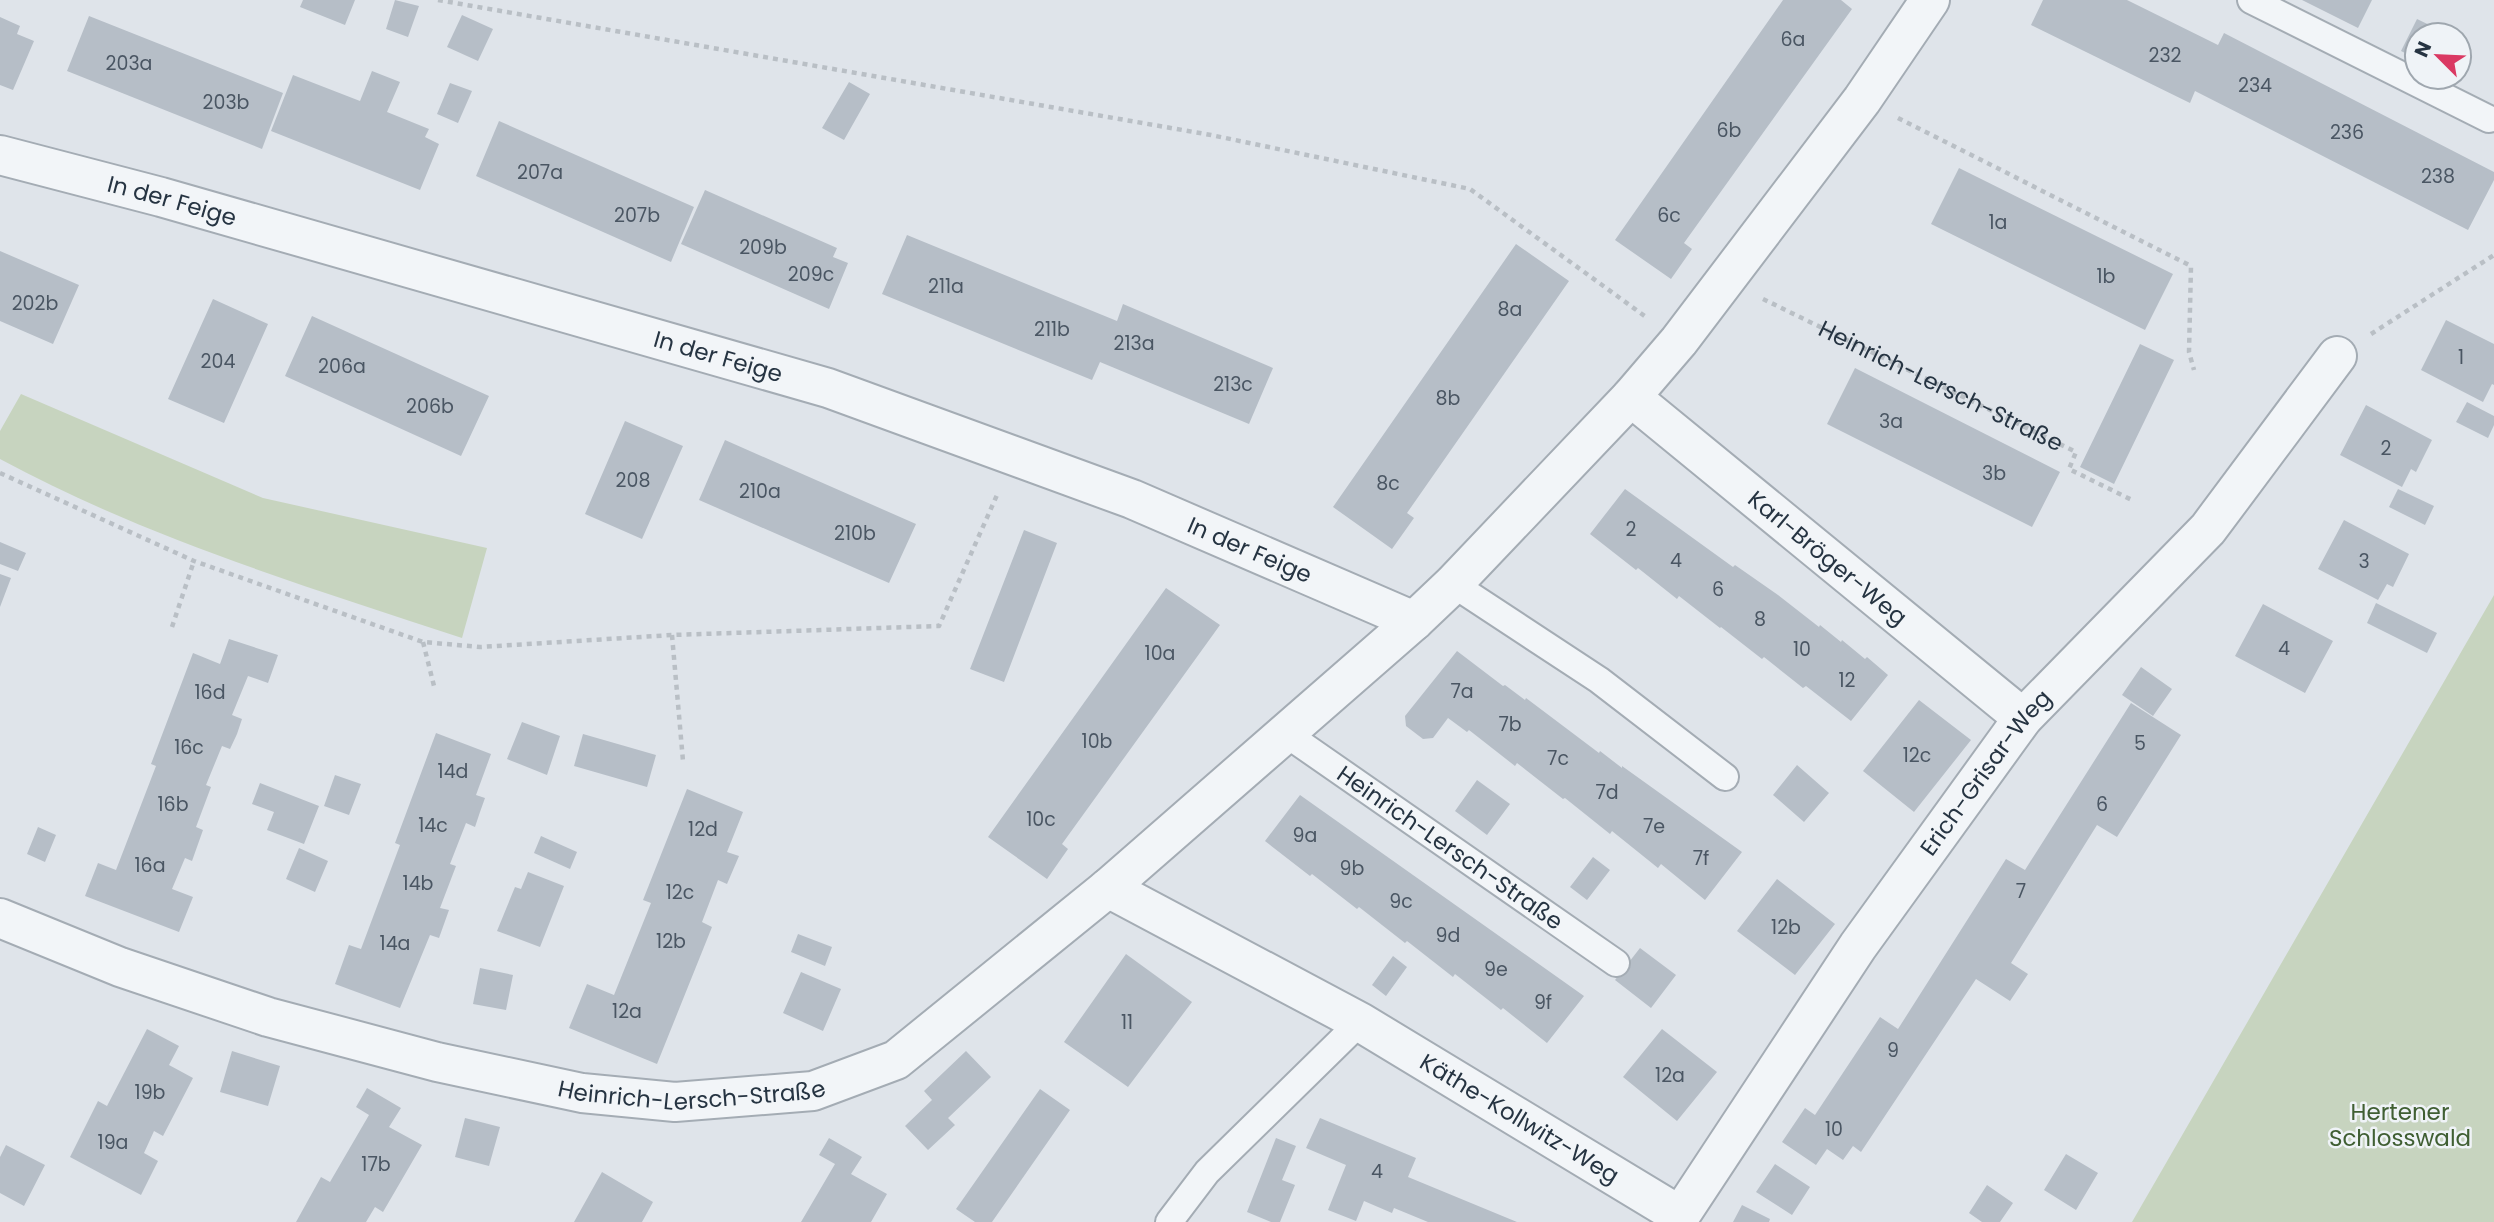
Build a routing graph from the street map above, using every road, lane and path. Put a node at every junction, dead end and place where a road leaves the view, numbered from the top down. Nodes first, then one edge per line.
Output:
1 (438, 0) edge
2 (1930, 0) edge
3 (2251, 0) edge
4 (1862, 100) junction
5 (2489, 119) dead end
6 (0, 155) edge
7 (2494, 255) edge
8 (1725, 280) junction
9 (1679, 341) junction
10 (2337, 356) joint
11 (2194, 370) dead end
12 (1631, 397) junction
13 (1014, 456) junction
14 (0, 473) edge
15 (2132, 500) dead end
16 (194, 561) junction
17 (1453, 584) junction
18 (1413, 621) junction
19 (172, 627) dead end
20 (672, 635) junction
21 (424, 642) junction
22 (433, 686) dead end
23 (2023, 718) junction
24 (1285, 733) junction
25 (683, 761) dead end
26 (1725, 777) dead end
27 (1108, 888) junction
28 (0, 918) edge
29 (1616, 963) dead end
30 (1360, 1022) junction
31 (1678, 1218) edge
32 (1168, 1222) edge

1 - 9 path
2 - 4 street, Heinrich-Lersch-Straße
3 - 5 lane
4 - 8 street, Heinrich-Lersch-Straße
4 - 11 path
6 - 13 street, In der Feige
7 - 10 path
8 - 9 street, Heinrich-Lersch-Straße
8 - 15 path, Heinrich-Lersch-Straße
9 - 12 street, Heinrich-Lersch-Straße
10 - 23 street, Erich-Grisar-Weg
12 - 17 street, Heinrich-Lersch-Straße
12 - 23 street, Karl-Bröger-Weg
13 - 18 street, In der Feige
13 - 20 path
14 - 16 path
16 - 19 path
16 - 21 path
17 - 18 street, Heinrich-Lersch-Straße
17 - 26 lane
18 - 24 street, Heinrich-Lersch-Straße
20 - 21 path
20 - 25 path
21 - 22 path
23 - 31 street, Erich-Grisar-Weg
24 - 27 street, Heinrich-Lersch-Straße
24 - 29 lane, Heinrich-Lersch-Straße
27 - 28 street, Heinrich-Lersch-Straße
27 - 30 street, Käthe-Kollwitz-Weg
30 - 31 street, Käthe-Kollwitz-Weg
30 - 32 lane

